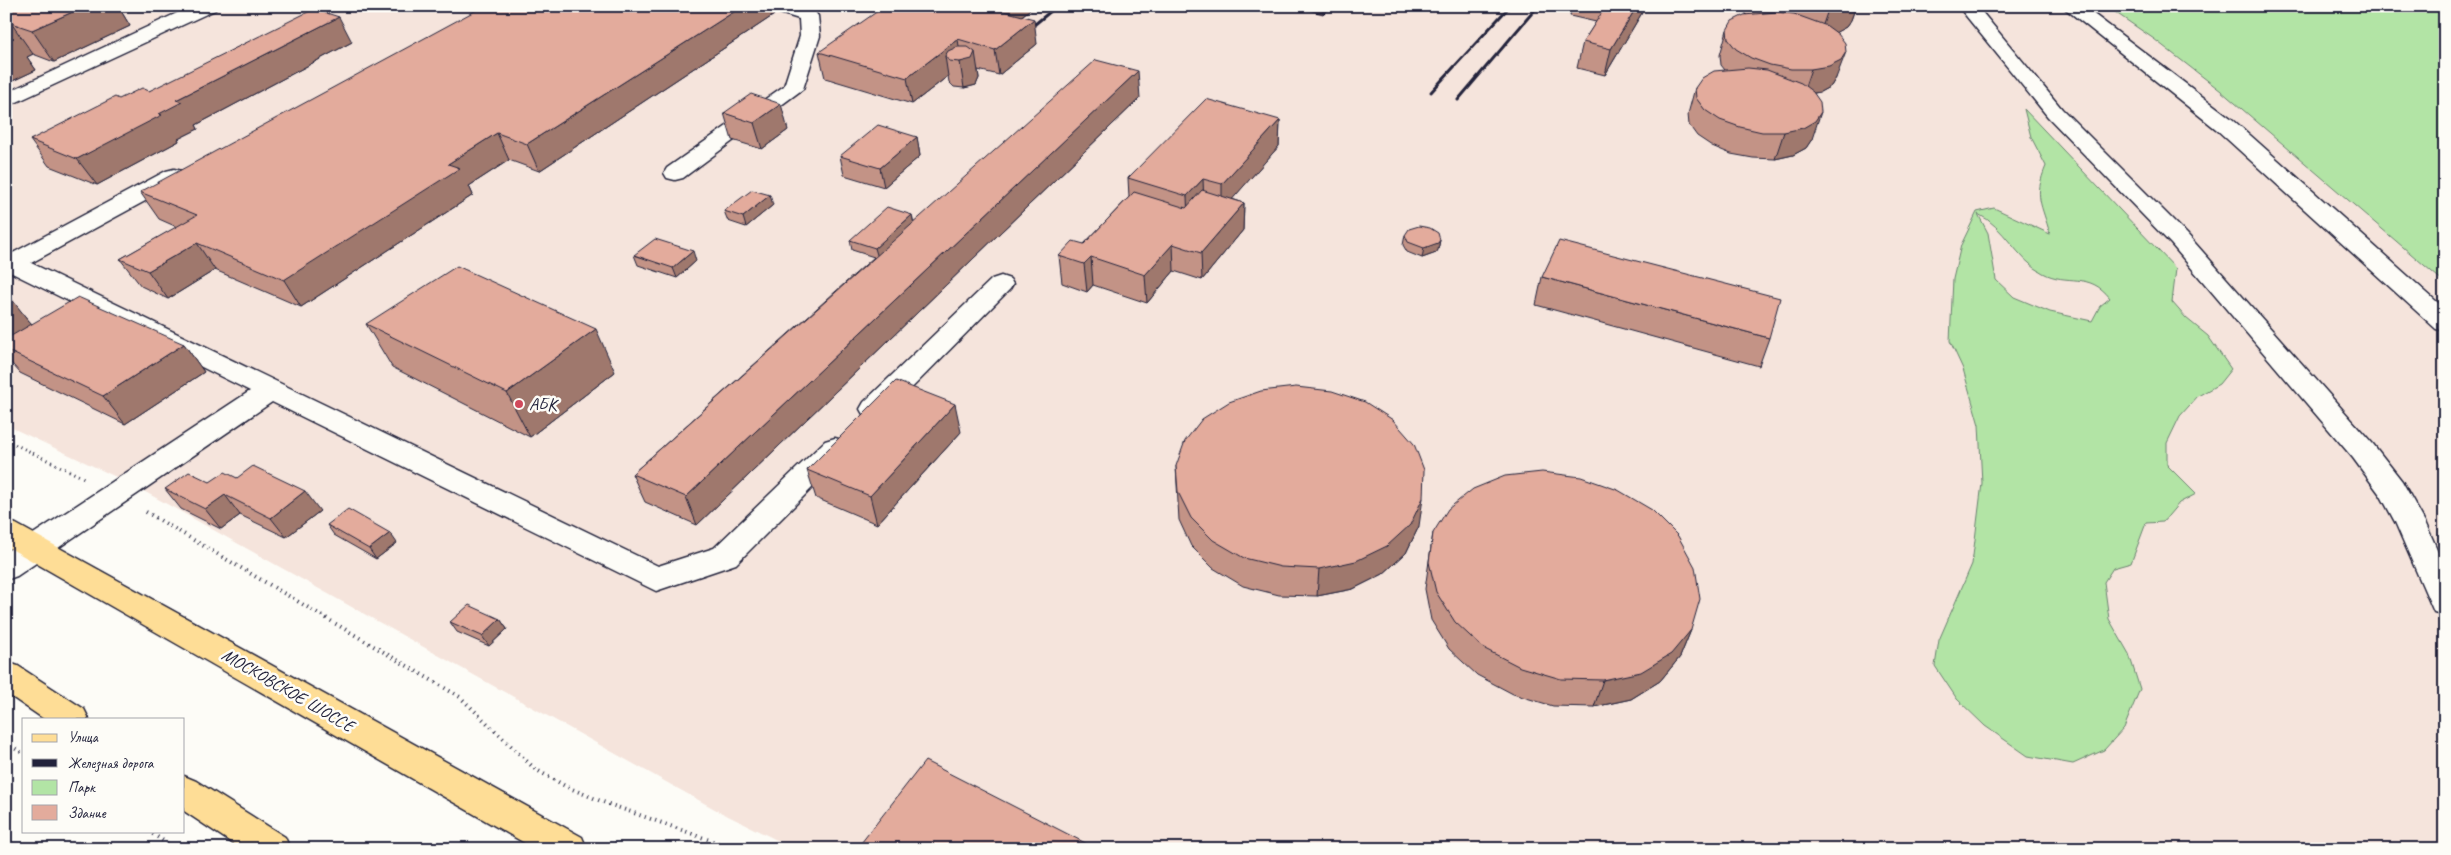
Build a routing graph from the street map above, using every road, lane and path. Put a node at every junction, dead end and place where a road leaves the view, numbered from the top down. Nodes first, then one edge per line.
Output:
1 (208, 6) edge
2 (777, 6) edge
3 (1967, 6) edge
4 (2071, 6) edge
5 (6, 101) edge
6 (188, 168) edge
7 (675, 174) dead end
8 (10, 262) edge
9 (1001, 284) dead end
10 (2445, 323) edge
11 (270, 390) junction
12 (6, 440) edge
13 (116, 494) junction
14 (6, 532) edge
15 (35, 549) junction
16 (6, 568) edge
17 (2445, 603) edge
18 (6, 676) edge
19 (70, 718) edge
20 (6, 743) edge
21 (22, 753) edge
22 (185, 793) edge
23 (150, 832) edge
24 (176, 849) edge
25 (272, 849) edge
26 (569, 849) edge
27 (735, 849) edge

1 - 5 street
2 - 7 street
3 - 17 street
4 - 10 street
6 - 8 street
8 - 11 street
9 - 11 street
11 - 13 street
12 - 13 path
13 - 15 street
13 - 27 path
14 - 15 main road, МОСКОВСКОЕ ШОССЕ
15 - 16 street
15 - 26 main road, МОСКОВСКОЕ ШОССЕ
18 - 19 main road
20 - 21 path
22 - 25 main road
23 - 24 path

